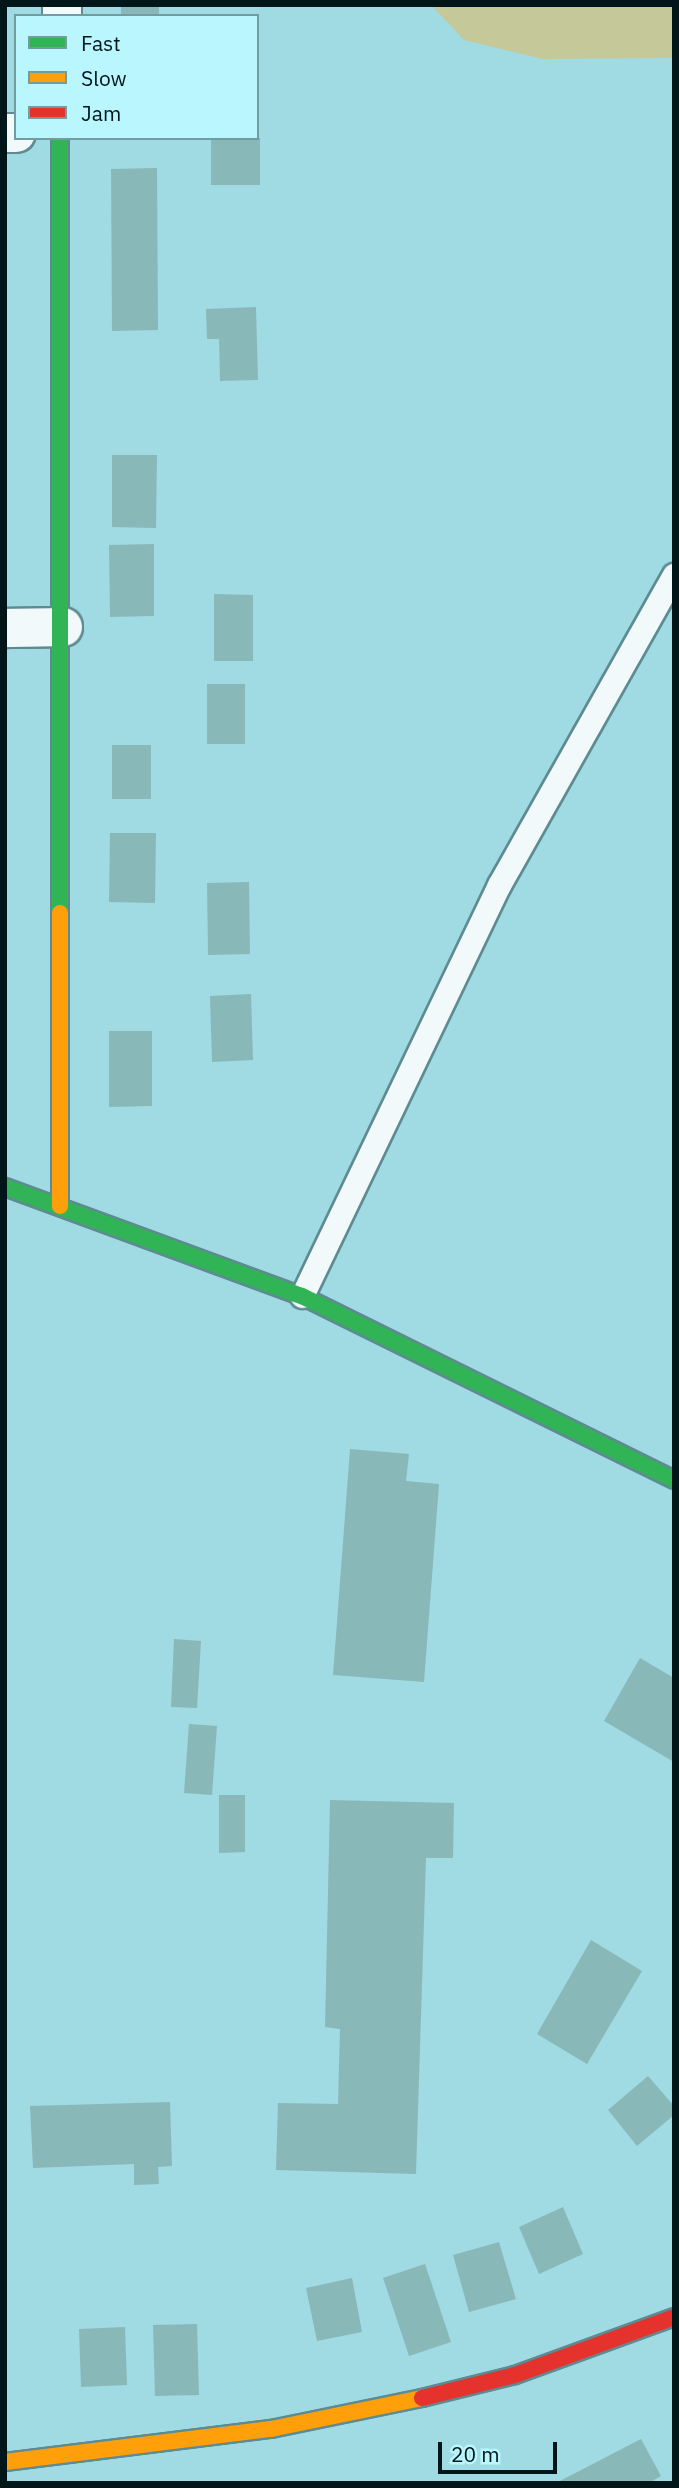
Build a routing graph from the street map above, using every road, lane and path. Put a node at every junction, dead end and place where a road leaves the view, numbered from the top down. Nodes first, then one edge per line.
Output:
1 (61, 140) edge
2 (674, 575) edge
3 (63, 627) junction
4 (5, 628) edge
5 (5, 1187) edge
6 (60, 1206) junction
7 (302, 1296) junction
8 (674, 1480) edge
9 (674, 2317) edge
10 (5, 2462) edge

1 - 3 street
2 - 7 lane
3 - 4 street
3 - 6 street
5 - 6 street
6 - 7 street
7 - 8 street
9 - 10 street

